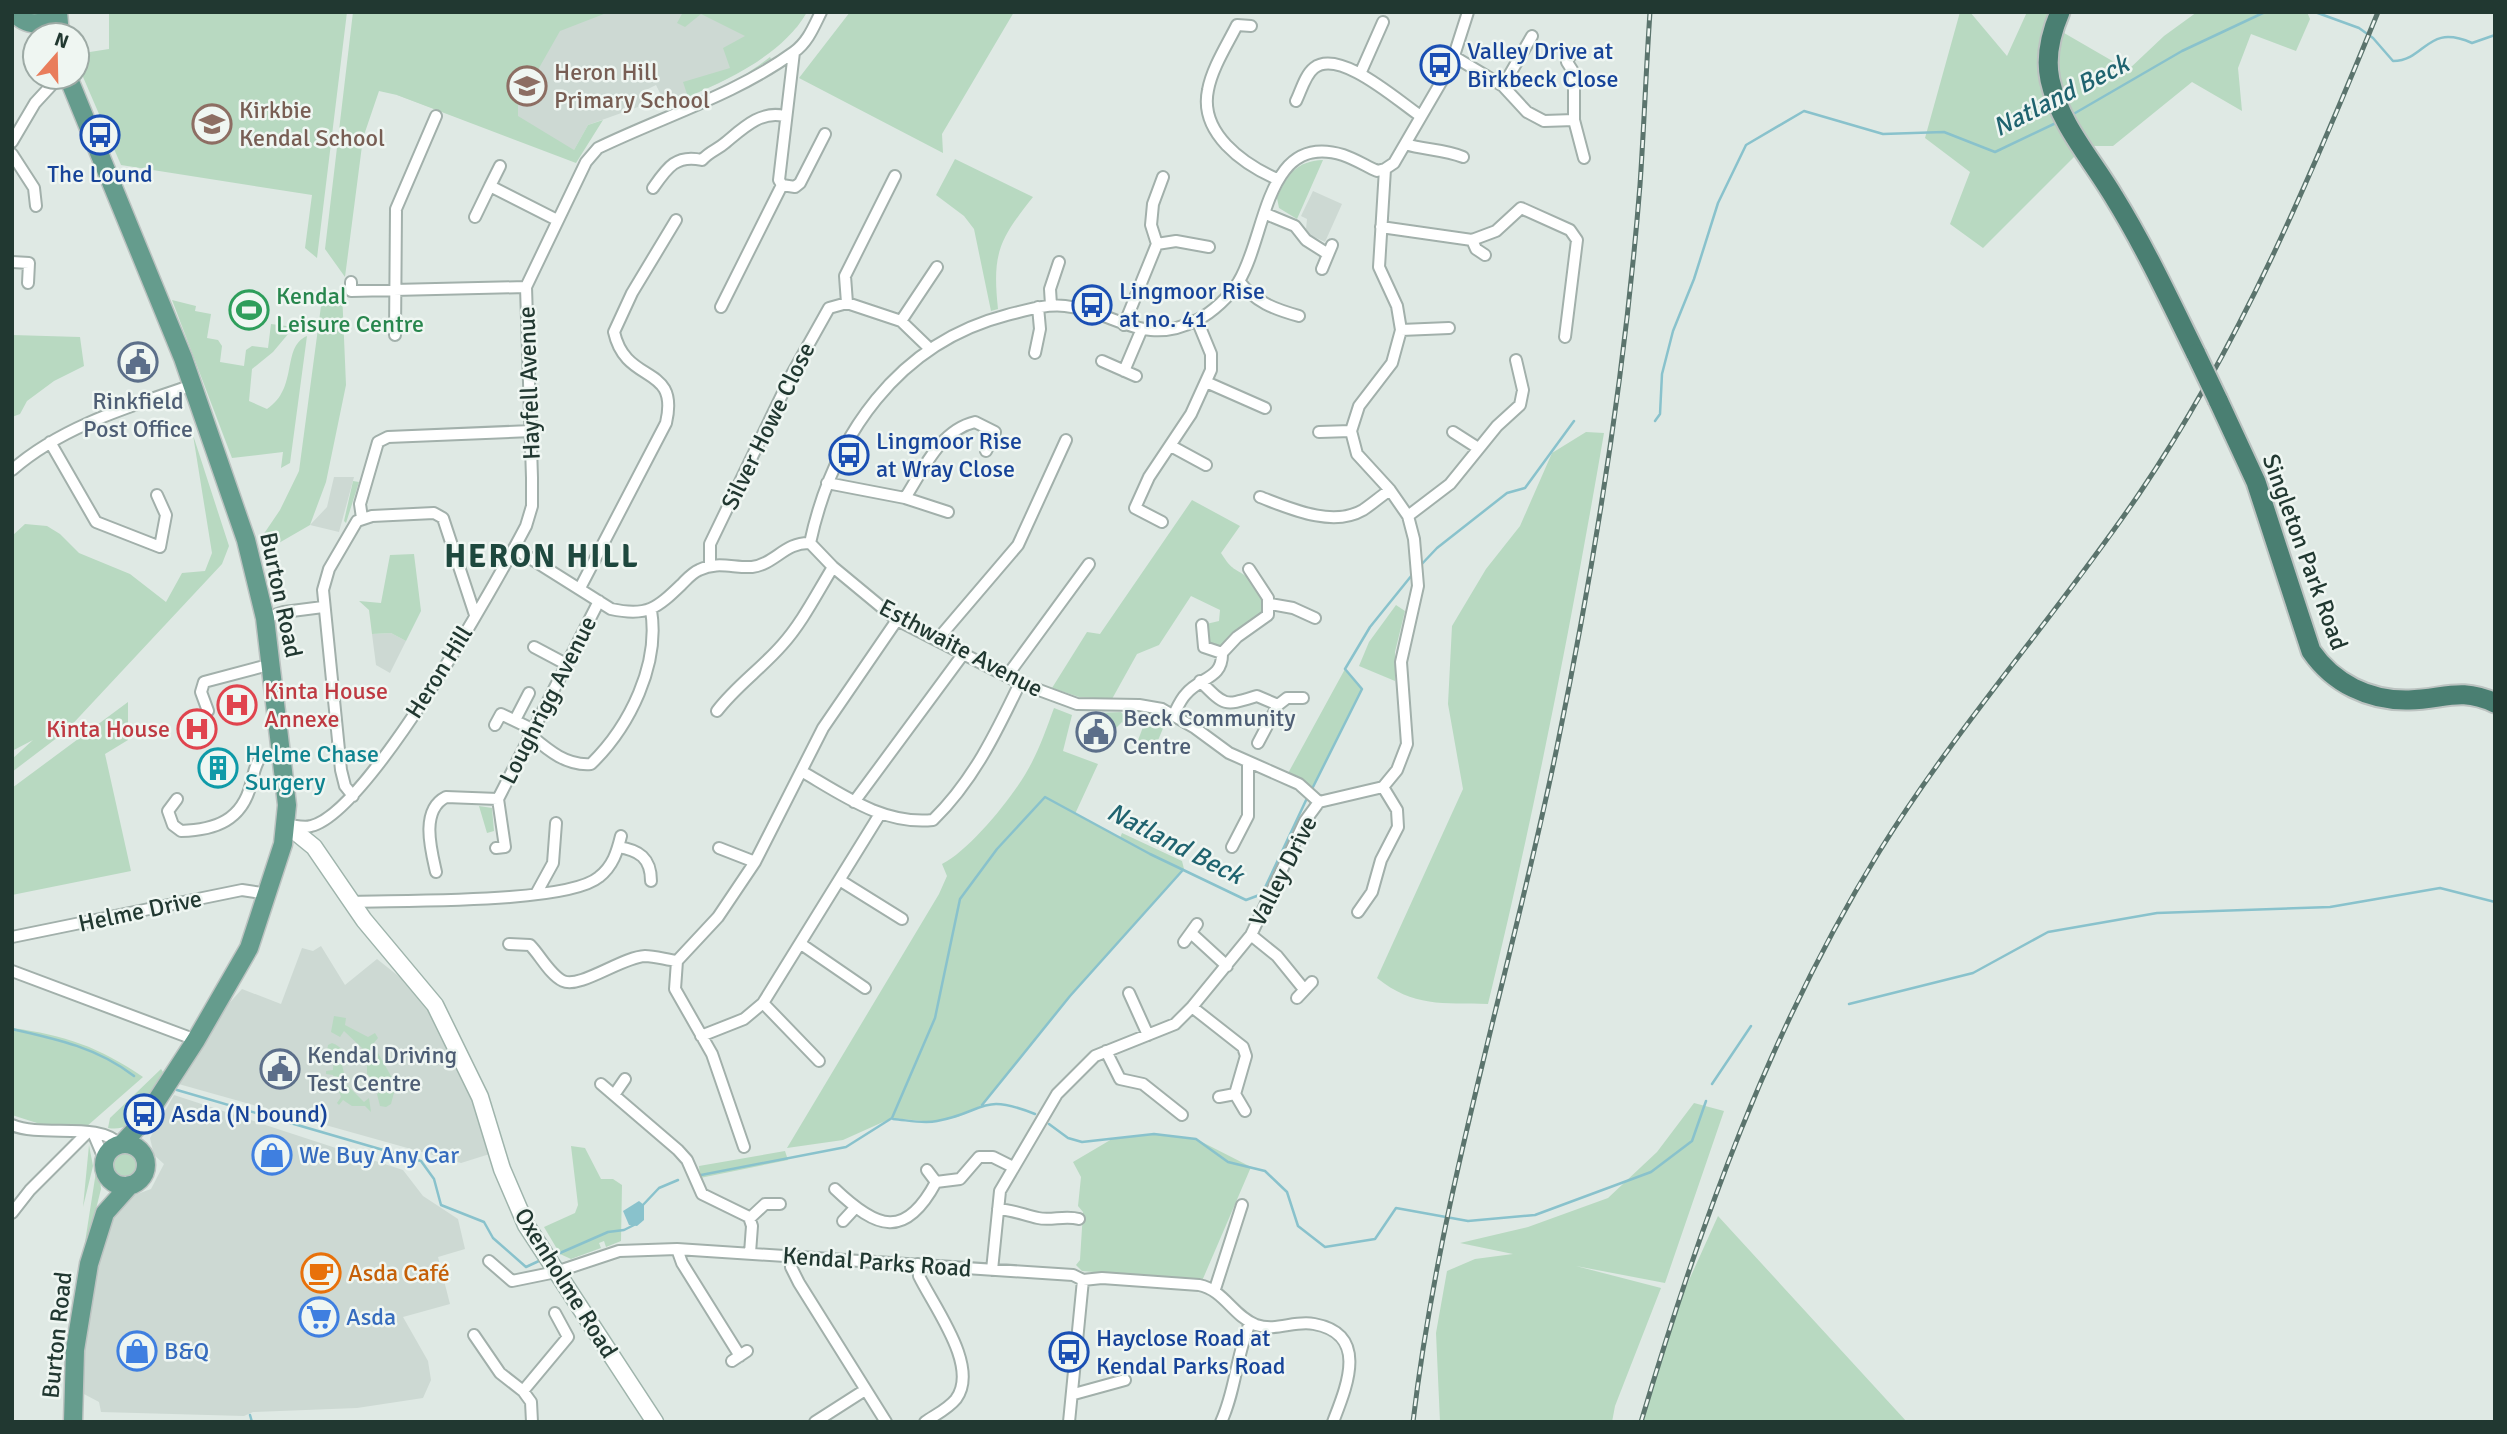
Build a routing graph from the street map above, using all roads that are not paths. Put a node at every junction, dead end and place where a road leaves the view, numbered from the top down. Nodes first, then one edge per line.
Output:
1 (821, 12) edge
2 (1468, 12) edge
3 (2060, 12) edge
4 (1383, 22) dead end
5 (1251, 26) dead end
6 (1532, 36) dead end
7 (794, 52) junction
8 (1571, 54) dead end
9 (1453, 56) junction
10 (1360, 74) junction
11 (1503, 86) junction
12 (46, 91) edge
13 (74, 91) edge
14 (1296, 101) dead end
15 (1419, 115) junction
16 (436, 116) dead end
17 (785, 116) junction
18 (1573, 120) junction
19 (825, 134) dead end
20 (12, 142) edge
21 (1405, 144) junction
22 (12, 154) edge
23 (1463, 157) dead end
24 (1584, 158) dead end
25 (500, 166) dead end
26 (1385, 169) junction
27 (895, 176) dead end
28 (1163, 177) dead end
29 (1277, 179) junction
30 (782, 185) junction
31 (490, 186) junction
32 (653, 188) dead end
33 (36, 206) dead end
34 (1266, 214) junction
35 (475, 217) dead end
36 (557, 220) junction
37 (676, 220) dead end
38 (1381, 227) junction
39 (1472, 240) junction
40 (1157, 244) junction
41 (1209, 247) dead end
42 (1485, 255) dead end
43 (12, 262) edge
44 (1059, 262) dead end
45 (937, 267) dead end
46 (1322, 269) dead end
47 (1239, 281) junction
48 (352, 282) dead end
49 (28, 283) dead end
50 (526, 287) junction
51 (394, 290) junction
52 (847, 303) junction
53 (1051, 305) junction
54 (721, 307) dead end
55 (1038, 307) junction
56 (1299, 316) dead end
57 (1197, 320) junction
58 (901, 321) junction
59 (1124, 324) junction
60 (1449, 328) dead end
61 (1401, 330) junction
62 (1141, 331) junction
63 (395, 335) dead end
64 (1565, 337) dead end
65 (929, 348) junction
66 (1035, 353) dead end
67 (1102, 360) dead end
68 (1516, 360) dead end
69 (1124, 370) junction
70 (1136, 376) dead end
71 (1206, 382) junction
72 (193, 385) junction
73 (1265, 408) dead end
74 (531, 431) junction
75 (1351, 431) junction
76 (1319, 432) dead end
77 (1453, 432) dead end
78 (1066, 440) dead end
79 (50, 442) junction
80 (1171, 446) junction
81 (1478, 448) junction
82 (986, 451) dead end
83 (1206, 465) dead end
84 (12, 470) edge
85 (827, 483) junction
86 (1390, 490) junction
87 (157, 495) dead end
88 (1268, 496) dead end
89 (905, 498) junction
90 (948, 512) dead end
91 (1408, 516) junction
92 (362, 518) junction
93 (1162, 523) dead end
94 (810, 542) junction
95 (514, 548) junction
96 (1089, 564) dead end
97 (709, 565) junction
98 (833, 567) junction
99 (1249, 569) dead end
100 (580, 588) junction
101 (599, 601) junction
102 (1270, 604) junction
103 (323, 607) junction
104 (651, 610) junction
105 (474, 615) junction
106 (265, 618) junction
107 (1315, 618) dead end
108 (897, 620) junction
109 (1202, 625) dead end
110 (937, 640) junction
111 (534, 647) dead end
112 (964, 653) junction
113 (1222, 653) junction
114 (272, 664) junction
115 (566, 664) junction
116 (1007, 676) junction
117 (1200, 681) junction
118 (1020, 683) junction
119 (529, 693) dead end
120 (1303, 698) dead end
121 (2495, 704) edge
122 (1278, 705) junction
123 (208, 711) dead end
124 (717, 711) dead end
125 (1174, 715) junction
126 (515, 720) junction
127 (495, 725) dead end
128 (531, 731) junction
129 (1258, 743) dead end
130 (282, 753) junction
131 (1248, 762) junction
132 (803, 772) junction
133 (1383, 787) junction
134 (353, 796) junction
135 (1312, 797) junction
136 (177, 799) dead end
137 (498, 799) junction
138 (854, 802) junction
139 (880, 814) junction
140 (556, 823) dead end
141 (287, 825) junction
142 (1231, 847) dead end
143 (719, 848) dead end
144 (502, 851) dead end
145 (755, 862) junction
146 (433, 866) dead end
147 (651, 881) dead end
148 (841, 881) junction
149 (268, 894) junction
150 (536, 894) junction
151 (351, 902) junction
152 (1358, 912) dead end
153 (902, 919) dead end
154 (1190, 933) dead end
155 (1251, 935) junction
156 (12, 937) edge
157 (509, 944) dead end
158 (801, 944) junction
159 (677, 961) junction
160 (1227, 966) junction
161 (12, 971) edge
162 (865, 988) dead end
163 (1304, 989) dead end
164 (1129, 993) dead end
165 (763, 1003) junction
166 (1192, 1007) junction
167 (1148, 1035) junction
168 (701, 1037) junction
169 (196, 1040) junction
170 (1106, 1051) junction
171 (819, 1060) dead end
172 (625, 1079) dead end
173 (601, 1084) dead end
174 (1235, 1094) junction
175 (614, 1095) junction
176 (1219, 1097) dead end
177 (1245, 1111) dead end
178 (1182, 1115) dead end
179 (144, 1120) junction
180 (12, 1125) edge
181 (90, 1134) junction
182 (121, 1145) junction
183 (744, 1147) dead end
184 (142, 1152) junction
185 (1013, 1167) junction
186 (106, 1168) junction
187 (928, 1170) dead end
188 (936, 1182) junction
189 (130, 1185) junction
190 (835, 1189) dead end
191 (780, 1204) dead end
192 (1242, 1205) dead end
193 (855, 1208) junction
194 (998, 1209) junction
195 (12, 1213) edge
196 (104, 1213) junction
197 (750, 1218) junction
198 (1079, 1218) dead end
199 (843, 1221) dead end
200 (677, 1249) junction
201 (750, 1253) junction
202 (791, 1256) junction
203 (489, 1261) dead end
204 (918, 1264) junction
205 (992, 1270) junction
206 (556, 1272) junction
207 (1083, 1280) junction
208 (1215, 1289) junction
209 (555, 1312) dead end
210 (1250, 1323) junction
211 (474, 1335) dead end
212 (740, 1356) dead end
213 (1125, 1380) dead end
214 (865, 1390) junction
215 (523, 1391) junction
216 (1074, 1394) junction
217 (73, 1422) edge
218 (532, 1422) edge
219 (655, 1422) edge
220 (815, 1422) edge
221 (886, 1422) edge
222 (925, 1422) edge
223 (1069, 1422) edge
224 (1221, 1422) edge
225 (1333, 1422) edge

1 - 7 street
2 - 9 street
3 - 121 highway, Singleton Park Road, bridge
4 - 10 street
5 - 29 street
6 - 11 street
7 - 17 street
7 - 36 street, Hayfell Avenue
8 - 18 street
9 - 11 street
9 - 15 street
10 - 14 street
10 - 15 street
11 - 18 street
12 - 20 street
13 - 72 main road, Burton Road
15 - 21 street
16 - 51 street
17 - 30 street
17 - 32 street
18 - 24 street
19 - 30 street
21 - 23 street
21 - 26 street
22 - 33 street
25 - 31 street
26 - 29 street
26 - 38 street
27 - 52 street
28 - 40 street
29 - 34 street
30 - 54 street
31 - 35 street
31 - 36 street
34 - 46 street
34 - 47 street
36 - 50 street, Hayfell Avenue
37 - 100 street
38 - 39 street
38 - 61 street
39 - 42 street
39 - 64 street
40 - 41 street
40 - 59 street
43 - 49 street
44 - 53 street
45 - 58 street
47 - 56 street
47 - 57 street
48 - 51 street
50 - 51 street
50 - 74 street, Hayfell Avenue
51 - 63 street
52 - 58 street
52 - 97 street, Silver Howe Close
53 - 55 street
53 - 59 street
55 - 65 street
55 - 66 street
57 - 62 street
57 - 71 street
58 - 65 street
59 - 62 street
60 - 61 street
61 - 75 street
62 - 69 street
65 - 85 street
67 - 69 street
68 - 81 street
69 - 70 street
71 - 73 street
71 - 80 street
72 - 79 street
72 - 106 main road, Burton Road
74 - 92 street
74 - 95 street, Hayfell Avenue
75 - 76 street
75 - 86 street
77 - 81 street
78 - 110 street
79 - 84 street
79 - 87 street
80 - 83 street
80 - 93 street
81 - 91 street
82 - 89 street
85 - 89 street
85 - 94 street
86 - 88 street
86 - 91 street
89 - 90 street
91 - 133 street
92 - 103 street
92 - 105 street, Heron Hill
94 - 97 street
94 - 98 street, Esthwaite Avenue
95 - 100 street
95 - 105 street, Heron Hill
96 - 116 street
97 - 104 street
98 - 108 street, Esthwaite Avenue
98 - 124 street
99 - 102 street
100 - 101 street
101 - 104 street
101 - 115 street, Loughrigg Avenue
102 - 107 street
102 - 113 street
103 - 106 street
103 - 134 street
104 - 128 street
105 - 134 street, Heron Hill
106 - 114 main road, Burton Road
108 - 110 street, Esthwaite Avenue
108 - 132 street
109 - 113 street
110 - 112 street, Esthwaite Avenue
111 - 115 street
112 - 116 street, Esthwaite Avenue
112 - 138 street
113 - 117 street
114 - 123 street
114 - 130 main road, Burton Road
115 - 128 street, Loughrigg Avenue
116 - 118 street, Esthwaite Avenue
117 - 122 street
117 - 125 street
118 - 125 street, Esthwaite Avenue
118 - 139 street
119 - 126 street
120 - 122 street
122 - 129 street
125 - 131 street, Esthwaite Avenue
126 - 127 street
126 - 128 street
128 - 137 street, Loughrigg Avenue
130 - 136 street
130 - 141 main road, Burton Road
131 - 135 street, Esthwaite Avenue
131 - 142 street
132 - 138 street
132 - 145 street
133 - 135 street, Valley Drive
133 - 152 street
134 - 141 street, Heron Hill
135 - 155 street, Valley Drive
137 - 144 street
137 - 146 street
138 - 139 street
139 - 148 street
140 - 150 street
141 - 149 main road, Burton Road
141 - 151 main road, Oxenholme Road
143 - 145 street
145 - 159 street
147 - 150 street
148 - 153 street
148 - 158 street
149 - 156 street, Helme Drive
149 - 169 main road, Burton Road
150 - 151 street
151 - 206 main road, Oxenholme Road
154 - 160 street
155 - 160 street, Valley Drive
155 - 163 street
157 - 159 street
158 - 162 street
158 - 165 street
159 - 168 street
160 - 166 street, Valley Drive
161 - 169 street
164 - 167 street
165 - 168 street
165 - 171 street
166 - 167 street, Valley Drive
166 - 174 street
167 - 170 street, Valley Drive
168 - 183 street
169 - 179 main road, Burton Road
170 - 178 street
170 - 185 street, Valley Drive
172 - 175 street
173 - 175 street
174 - 176 street
174 - 177 street
175 - 197 street
179 - 182 main road, Burton Road
179 - 184 main road, Burton Road
180 - 181 street
181 - 182 street
181 - 186 street
181 - 195 street
182 - 184 main road
182 - 186 main road
184 - 189 main road
185 - 188 street
185 - 194 street, Valley Drive
186 - 189 main road
186 - 196 main road, Burton Road
187 - 188 street
188 - 193 street
189 - 196 main road, Burton Road
190 - 193 street
191 - 197 street
192 - 208 street
193 - 199 street
194 - 198 street
194 - 205 street, Valley Drive
196 - 217 main road, Burton Road
197 - 201 street
200 - 201 street, Kendal Parks Road
200 - 206 street, Kendal Parks Road
200 - 212 street
201 - 202 street, Kendal Parks Road
202 - 204 street, Kendal Parks Road
202 - 214 street
203 - 206 street, Kendal Parks Road
204 - 205 street, Kendal Parks Road
204 - 222 street
205 - 207 street, Kendal Parks Road
206 - 219 main road, Oxenholme Road
207 - 208 street, Kendal Parks Road
207 - 216 street
208 - 210 street
209 - 215 street
210 - 224 street
210 - 225 street
211 - 215 street
213 - 216 street
214 - 220 street
214 - 221 street
215 - 218 street
216 - 223 street

